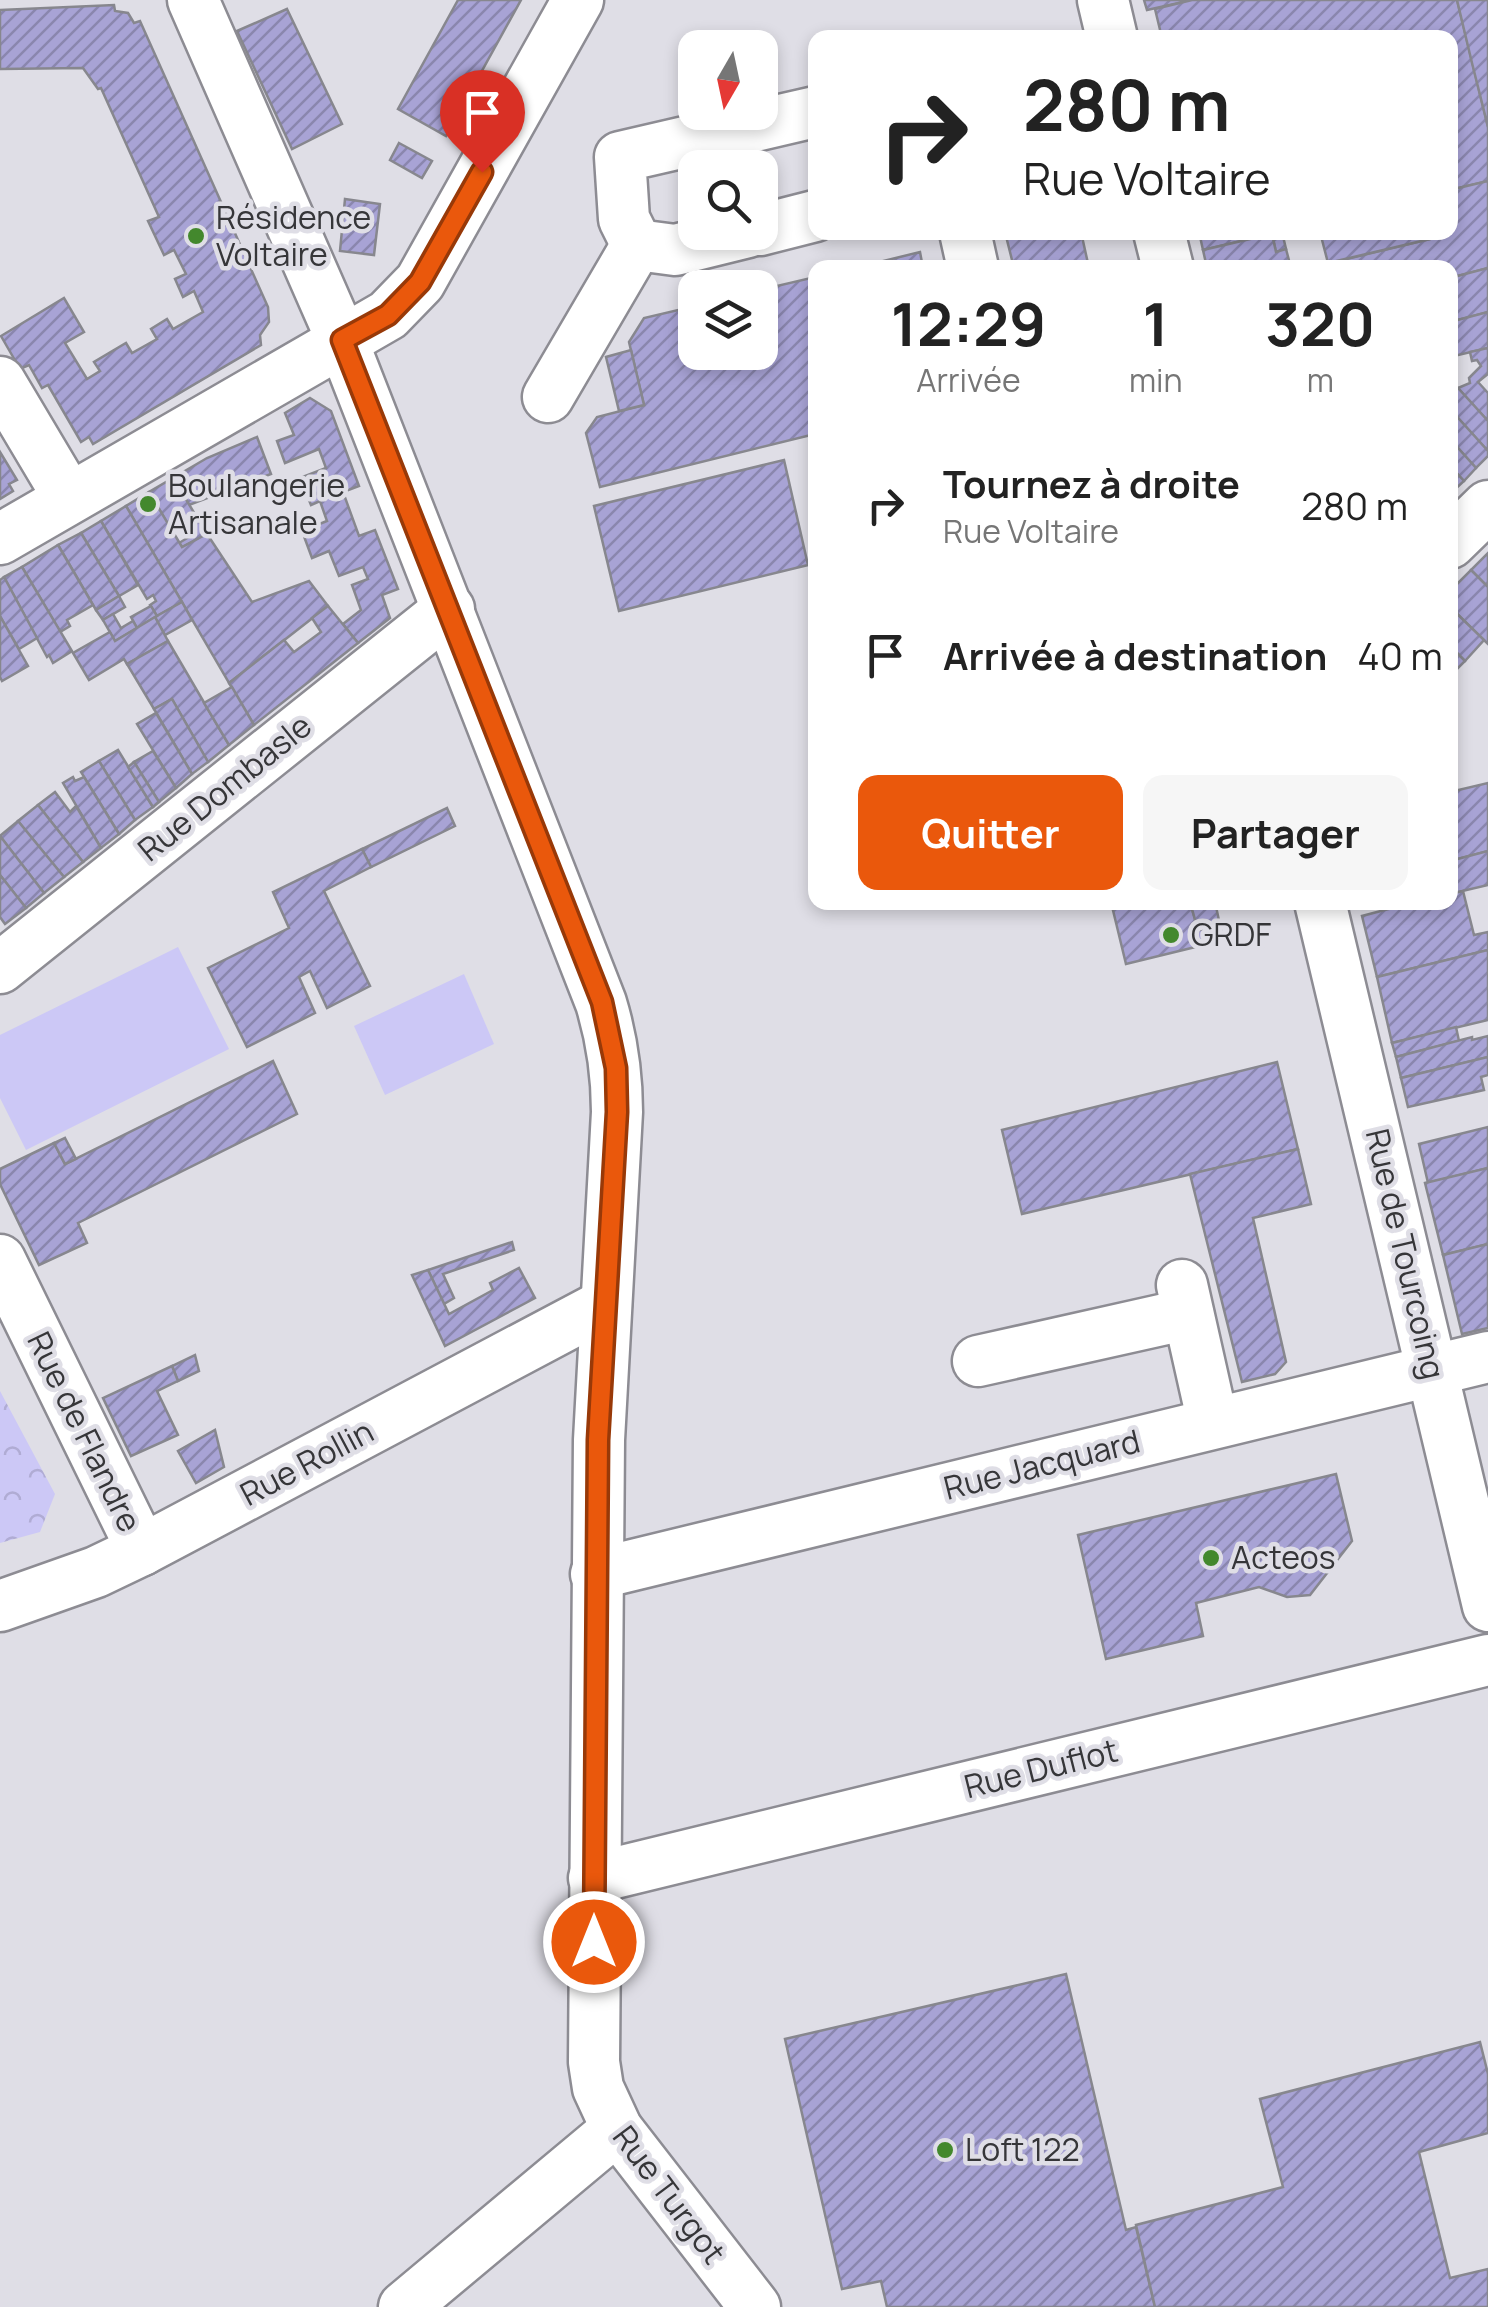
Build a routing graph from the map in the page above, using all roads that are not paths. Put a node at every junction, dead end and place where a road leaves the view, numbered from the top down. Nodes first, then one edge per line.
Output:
1 (578, 0) edge
2 (1103, 0) edge
3 (209, 6) edge
4 (1110, 30) edge
5 (808, 114) edge
6 (808, 218) edge
7 (778, 225) edge
8 (636, 245) junction
9 (678, 249) edge
10 (342, 340) junction
11 (0, 382) edge
12 (548, 397) dead end
13 (70, 498) junction
14 (1488, 506) edge
15 (1458, 535) edge
16 (0, 539) edge
17 (449, 609) junction
18 (1322, 910) edge
19 (0, 968) edge
20 (0, 1260) edge
21 (606, 1304) junction
22 (1488, 1357) edge
23 (978, 1362) dead end
24 (1433, 1370) junction
25 (1210, 1407) junction
26 (142, 1550) junction
27 (596, 1574) junction
28 (0, 1606) edge
29 (1488, 1606) edge
30 (1488, 1660) edge
31 (594, 1878) junction
32 (617, 2130) junction
33 (404, 2307) edge
34 (755, 2307) edge

1 - 10 street
2 - 4 street
3 - 10 street, Rue Turgot
5 - 8 street
6 - 7 street
8 - 9 street
8 - 12 street
10 - 13 street
10 - 17 street, Rue Turgot
11 - 13 street
13 - 16 street
14 - 15 street
17 - 19 street, Rue Dombasle
17 - 21 street, Rue Turgot
18 - 24 street, Rue de Tourcoing
20 - 26 street, Rue de Flandre
21 - 26 street, Rue Rollin
21 - 27 street, Rue Turgot
22 - 24 street, Rue Jacquard
23 - 25 street
24 - 25 street, Rue Jacquard
24 - 29 street, Rue de Tourcoing
25 - 27 street, Rue Jacquard
26 - 28 street, Rue Rollin
27 - 31 street, Rue Turgot
30 - 31 street, Rue Duflot
31 - 32 street, Rue Turgot
32 - 33 street
32 - 34 street, Rue Turgot

